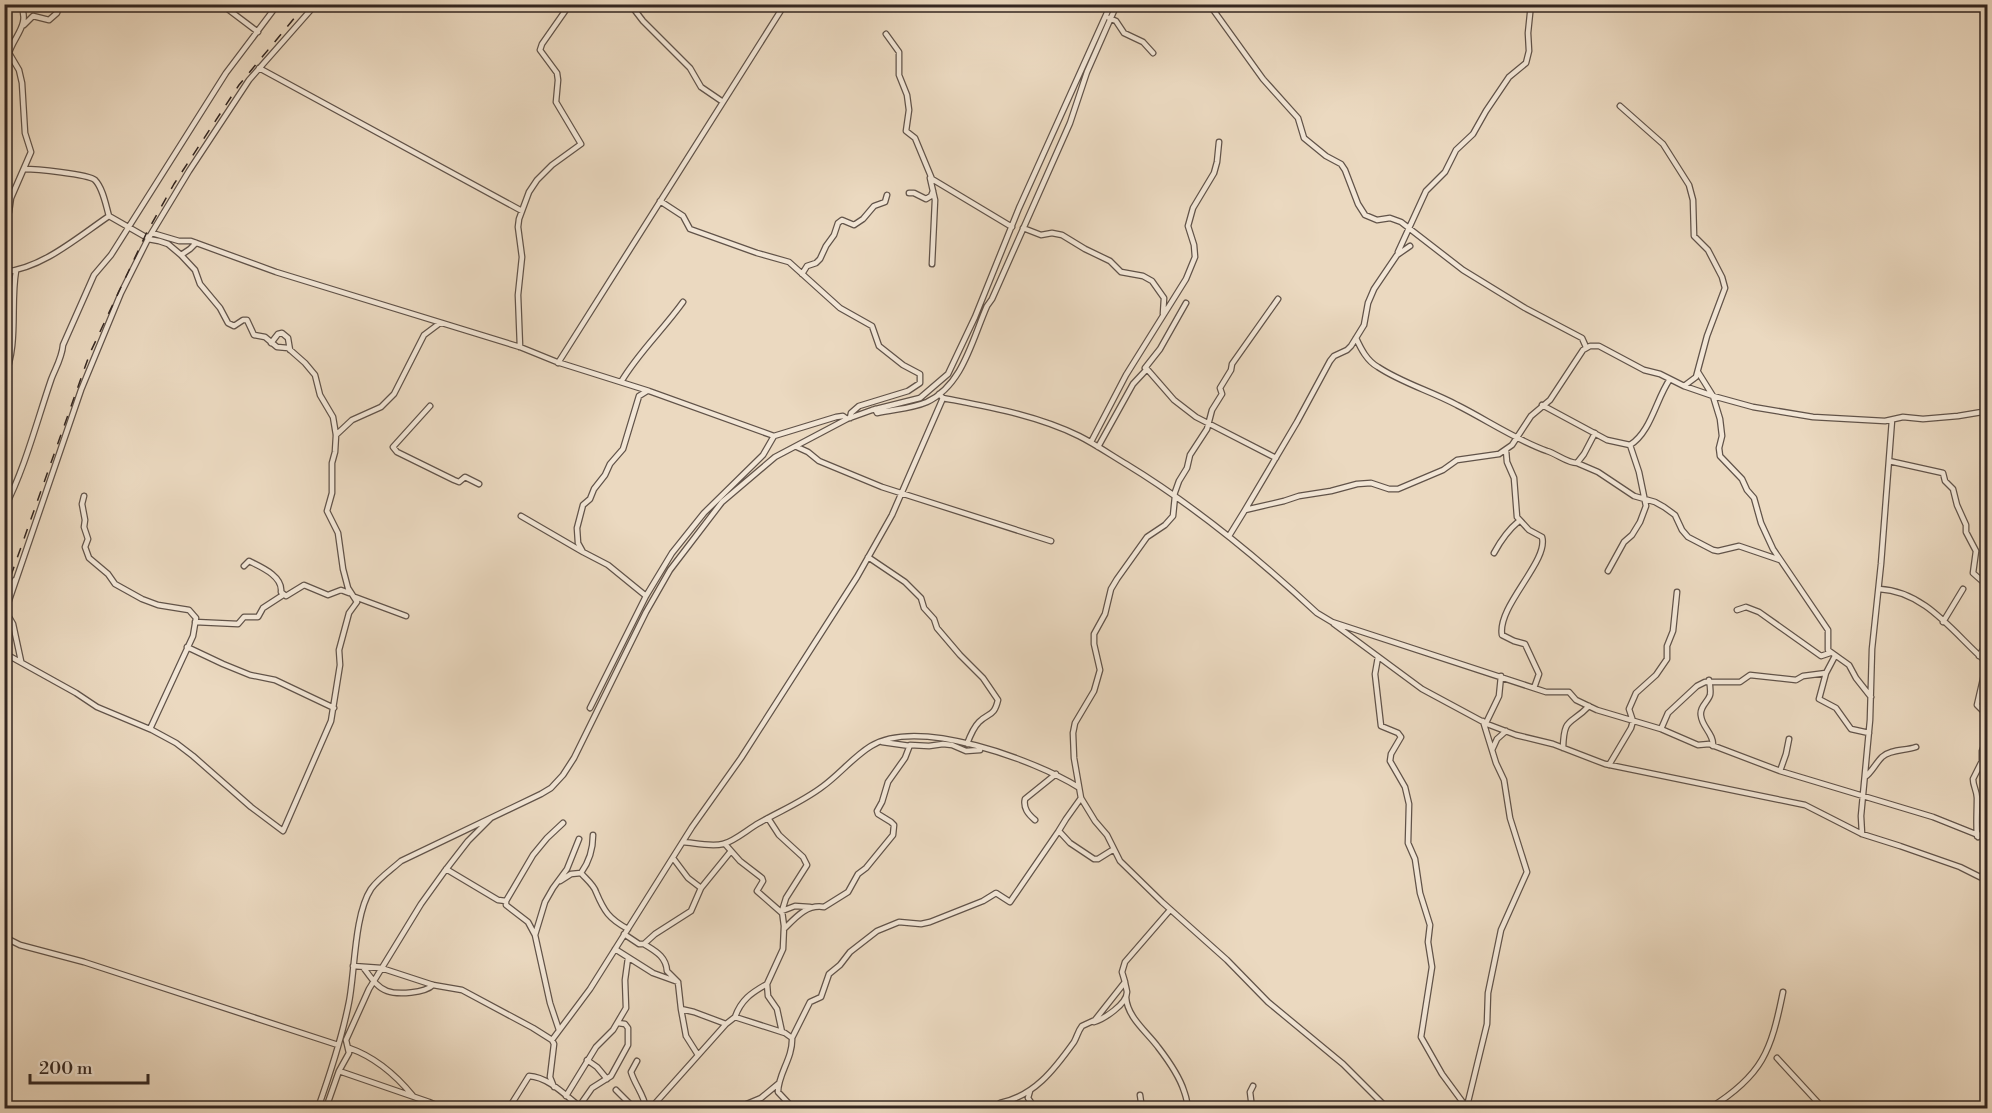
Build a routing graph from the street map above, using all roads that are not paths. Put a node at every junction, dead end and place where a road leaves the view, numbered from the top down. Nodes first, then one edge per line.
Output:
1 (20, 4) edge
2 (60, 4) edge
3 (221, 4) edge
4 (278, 4) edge
5 (316, 4) edge
6 (570, 4) edge
7 (630, 4) edge
8 (784, 4) edge
9 (1111, 4) edge
10 (1117, 4) edge
11 (1209, 4) edge
12 (1531, 4) edge
13 (1109, 18) junction
14 (24, 26) junction
15 (258, 32) junction
16 (886, 34) dead end
17 (7, 48) edge
18 (1153, 53) dead end
19 (259, 68) junction
20 (723, 102) junction
21 (1620, 106) dead end
22 (1219, 142) dead end
23 (24, 169) junction
24 (929, 176) junction
25 (939, 183) junction
26 (934, 188) junction
27 (909, 193) dead end
28 (887, 195) dead end
29 (660, 201) junction
30 (522, 211) junction
31 (109, 216) junction
32 (4, 218) edge
33 (129, 226) junction
34 (1012, 227) junction
35 (1023, 228) junction
36 (1408, 229) junction
37 (150, 237) junction
38 (196, 243) junction
39 (1410, 246) dead end
40 (181, 255) junction
41 (1397, 255) junction
42 (932, 264) dead end
43 (16, 271) junction
44 (4, 272) edge
45 (802, 274) junction
46 (1278, 299) dead end
47 (683, 302) dead end
48 (1186, 303) dead end
49 (1163, 317) junction
50 (440, 323) junction
51 (1356, 338) junction
52 (1148, 339) junction
53 (271, 343) junction
54 (520, 347) junction
55 (1586, 347) junction
56 (1160, 349) junction
57 (290, 350) junction
58 (558, 363) junction
59 (1144, 370) junction
60 (1698, 372) junction
61 (4, 378) edge
62 (1670, 380) junction
63 (621, 382) junction
64 (1684, 386) junction
65 (647, 391) junction
66 (941, 396) junction
67 (1713, 396) junction
68 (430, 405) dead end
69 (1542, 405) junction
70 (875, 409) junction
71 (1988, 411) edge
72 (849, 418) junction
73 (1892, 420) junction
74 (1209, 423) junction
75 (1595, 433) junction
76 (336, 435) junction
77 (774, 436) junction
78 (1517, 438) junction
79 (1091, 442) junction
80 (1630, 445) junction
81 (796, 447) junction
82 (1098, 447) junction
83 (767, 448) junction
84 (1506, 450) junction
85 (1276, 458) junction
86 (772, 459) junction
87 (1889, 460) junction
88 (1577, 463) junction
89 (479, 484) dead end
90 (902, 492) junction
91 (84, 496) dead end
92 (1175, 496) junction
93 (1645, 500) junction
94 (4, 509) edge
95 (1245, 510) junction
96 (521, 516) dead end
97 (1520, 520) junction
98 (1229, 536) junction
99 (1051, 541) dead end
100 (583, 552) junction
101 (1494, 553) dead end
102 (868, 557) junction
103 (1780, 560) junction
104 (244, 566) dead end
105 (1608, 571) dead end
106 (1988, 578) edge
107 (1879, 589) junction
108 (1963, 589) dead end
109 (1677, 592) dead end
110 (351, 594) junction
111 (283, 595) junction
112 (646, 596) junction
113 (1737, 610) dead end
114 (5, 614) edge
115 (406, 616) dead end
116 (195, 622) junction
117 (1332, 622) junction
118 (1943, 622) junction
119 (1987, 642) edge
120 (187, 647) junction
121 (4, 653) edge
122 (1833, 654) junction
123 (1979, 656) junction
124 (1378, 657) junction
125 (21, 662) junction
126 (1826, 672) junction
127 (1502, 676) junction
128 (1709, 680) junction
129 (1534, 688) junction
130 (1871, 698) junction
131 (1589, 706) junction
132 (334, 708) junction
133 (590, 708) dead end
134 (1988, 716) edge
135 (1633, 721) junction
136 (1485, 722) junction
137 (1659, 727) junction
138 (150, 729) junction
139 (1506, 731) junction
140 (1869, 733) junction
141 (1988, 735) edge
142 (1789, 739) dead end
143 (880, 742) junction
144 (967, 744) junction
145 (910, 746) junction
146 (1713, 746) junction
147 (1916, 747) dead end
148 (1563, 748) junction
149 (986, 750) junction
150 (1492, 750) junction
151 (1609, 765) junction
152 (1780, 771) junction
153 (1056, 774) junction
154 (1865, 777) junction
155 (1078, 787) junction
156 (1863, 796) junction
157 (1081, 798) junction
158 (492, 817) junction
159 (768, 818) junction
160 (1035, 820) dead end
161 (563, 823) dead end
162 (1988, 827) edge
163 (1059, 831) junction
164 (1862, 834) junction
165 (593, 835) dead end
166 (1978, 836) junction
167 (579, 839) dead end
168 (1988, 839) edge
169 (682, 842) junction
170 (724, 844) junction
171 (1114, 849) junction
172 (731, 851) junction
173 (673, 858) junction
174 (446, 869) junction
175 (580, 873) junction
176 (1988, 881) edge
177 (558, 882) junction
178 (701, 888) junction
179 (506, 901) junction
180 (810, 907) junction
181 (1170, 910) junction
182 (782, 912) junction
183 (540, 919) junction
184 (528, 923) junction
185 (628, 929) junction
186 (784, 929) junction
187 (624, 934) junction
188 (535, 935) junction
189 (4, 937) edge
190 (644, 944) junction
191 (615, 950) junction
192 (628, 958) junction
193 (352, 966) junction
194 (363, 967) junction
195 (666, 967) junction
196 (381, 968) junction
197 (653, 974) junction
198 (373, 981) junction
199 (678, 982) junction
200 (1125, 982) junction
201 (767, 984) junction
202 (433, 985) junction
203 (1783, 992) dead end
204 (1126, 997) junction
205 (681, 1009) junction
206 (735, 1017) junction
207 (1092, 1022) junction
208 (618, 1023) junction
209 (726, 1024) junction
210 (560, 1030) junction
211 (782, 1032) junction
212 (792, 1038) junction
213 (552, 1040) junction
214 (338, 1045) junction
215 (349, 1048) junction
216 (698, 1055) junction
217 (1777, 1058) dead end
218 (587, 1060) junction
219 (637, 1061) dead end
220 (339, 1071) junction
221 (607, 1079) junction
222 (778, 1084) junction
223 (1253, 1086) dead end
224 (554, 1087) junction
225 (616, 1090) dead end
226 (1030, 1091) junction
227 (1140, 1095) dead end
228 (413, 1096) junction
229 (567, 1097) junction
230 (579, 1107) edge
231 (318, 1108) edge
232 (326, 1108) edge
233 (443, 1108) edge
234 (508, 1108) edge
235 (573, 1108) edge
236 (586, 1108) edge
237 (634, 1108) edge
238 (646, 1108) edge
239 (651, 1108) edge
240 (737, 1108) edge
241 (793, 1108) edge
242 (999, 1108) edge
243 (1035, 1108) edge
244 (1136, 1108) edge
245 (1187, 1108) edge
246 (1252, 1108) edge
247 (1387, 1108) edge
248 (1467, 1108) edge
249 (1710, 1108) edge
250 (1822, 1108) edge

1 - 14 street
2 - 14 street
3 - 15 street
4 - 15 street
5 - 19 street
6 - 30 street
7 - 20 street
8 - 20 street
9 - 13 street
10 - 13 street
11 - 36 street
12 - 36 street
13 - 18 street
13 - 34 street
13 - 35 street
14 - 17 street
15 - 33 street
16 - 24 street
17 - 23 street
19 - 30 street
19 - 37 street
20 - 29 street
21 - 60 street
22 - 49 street
23 - 31 street
23 - 32 street
24 - 25 street
24 - 26 street
25 - 26 street
25 - 34 street
26 - 27 street
26 - 42 street
28 - 45 street
29 - 45 street
29 - 58 street
30 - 54 street
31 - 33 street
31 - 43 street
33 - 37 street
33 - 94 street
34 - 70 street
35 - 49 street
35 - 66 street
36 - 41 street
36 - 55 street
37 - 38 street
37 - 40 street
37 - 114 street
38 - 40 street
38 - 50 street
39 - 41 street
40 - 53 street
41 - 51 street
43 - 44 street
43 - 61 street
45 - 72 street
46 - 74 street
47 - 63 street
48 - 56 street
49 - 52 street
50 - 54 street
50 - 76 street
51 - 78 street
51 - 85 street
52 - 56 street
52 - 79 street
53 - 57 street
53 - 57 street
54 - 58 street
55 - 62 street
55 - 69 street
56 - 59 street
57 - 76 street
58 - 63 street
59 - 74 street
59 - 82 street
60 - 64 street
60 - 67 street
62 - 64 street
62 - 80 street
63 - 65 street
64 - 67 street
65 - 77 street
65 - 100 street
66 - 70 street
66 - 79 street
66 - 90 street
67 - 73 street
67 - 103 street
68 - 89 street
69 - 75 street
69 - 78 street
70 - 72 street
71 - 73 street
72 - 77 street
72 - 81 street
73 - 87 street
74 - 85 street
74 - 92 street
75 - 80 street
75 - 88 street
76 - 110 street
77 - 83 street
78 - 84 street
78 - 88 street
79 - 82 street
80 - 93 street
81 - 86 street
81 - 90 street
82 - 92 street
83 - 86 street
83 - 112 street
84 - 95 street
84 - 97 street
85 - 95 street
86 - 158 street
87 - 106 street
87 - 107 street
88 - 93 street
90 - 99 street
90 - 102 street
91 - 116 street
92 - 98 street
92 - 155 street
93 - 103 street
93 - 105 street
95 - 98 street
96 - 100 street
97 - 101 street
97 - 129 street
98 - 117 street
100 - 112 street
102 - 144 street
102 - 169 street
103 - 122 street
104 - 111 street
107 - 118 street
107 - 130 street
108 - 118 street
109 - 135 street
110 - 111 street
110 - 115 street
110 - 132 street
111 - 116 street
112 - 133 street
113 - 122 street
114 - 125 street
116 - 120 street
117 - 124 street
117 - 127 street
118 - 123 street
119 - 123 street
120 - 132 street
120 - 138 street
121 - 125 street
122 - 126 street
122 - 130 street
123 - 134 street
124 - 136 street
124 - 248 street
125 - 138 street
126 - 128 street
126 - 140 street
127 - 129 street
127 - 136 street
128 - 137 street
128 - 146 street
129 - 131 street
130 - 140 street
131 - 135 street
131 - 148 street
132 - 138 street
135 - 137 street
135 - 151 street
136 - 139 street
136 - 150 street
137 - 146 street
139 - 148 street
139 - 150 street
140 - 154 street
141 - 166 street
142 - 152 street
143 - 144 street
143 - 145 street
143 - 159 street
144 - 149 street
145 - 149 street
145 - 180 street
146 - 152 street
147 - 154 street
148 - 151 street
149 - 153 street
150 - 248 street
151 - 164 street
152 - 156 street
153 - 155 street
153 - 160 street
154 - 156 street
155 - 157 street
156 - 164 street
156 - 166 street
157 - 163 street
157 - 171 street
158 - 174 street
158 - 193 street
159 - 170 street
159 - 182 street
161 - 179 street
162 - 166 street
163 - 171 street
163 - 212 street
164 - 176 street
165 - 175 street
166 - 168 street
167 - 177 street
169 - 170 street
169 - 173 street
170 - 172 street
171 - 181 street
172 - 178 street
172 - 182 street
173 - 178 street
173 - 185 street
174 - 179 street
174 - 196 street
175 - 177 street
175 - 185 street
177 - 183 street
178 - 190 street
179 - 184 street
180 - 182 street
180 - 186 street
181 - 200 street
181 - 247 street
182 - 186 street
183 - 184 street
183 - 188 street
184 - 188 street
185 - 187 street
186 - 201 street
187 - 190 street
187 - 191 street
188 - 210 street
189 - 214 street
190 - 195 street
191 - 192 street
191 - 210 street
192 - 197 street
192 - 208 street
193 - 194 street
193 - 214 street
194 - 196 street
194 - 198 street
195 - 197 street
195 - 199 street
196 - 198 street
196 - 202 street
197 - 199 street
198 - 202 street
198 - 215 street
199 - 205 street
200 - 204 street
200 - 207 street
201 - 206 street
201 - 211 street
202 - 213 street
203 - 249 street
204 - 207 street
204 - 245 street
205 - 209 street
205 - 216 street
206 - 209 street
206 - 211 street
207 - 226 street
208 - 218 street
208 - 221 street
209 - 216 street
210 - 213 street
211 - 212 street
212 - 222 street
213 - 224 street
214 - 231 street
215 - 220 street
215 - 228 street
216 - 239 street
217 - 250 street
218 - 221 street
218 - 229 street
219 - 238 street
220 - 228 street
220 - 232 street
221 - 230 street
222 - 240 street
222 - 241 street
223 - 246 street
224 - 229 street
224 - 234 street
225 - 237 street
226 - 242 street
226 - 243 street
227 - 244 street
228 - 233 street
229 - 230 street
229 - 235 street
230 - 236 street

